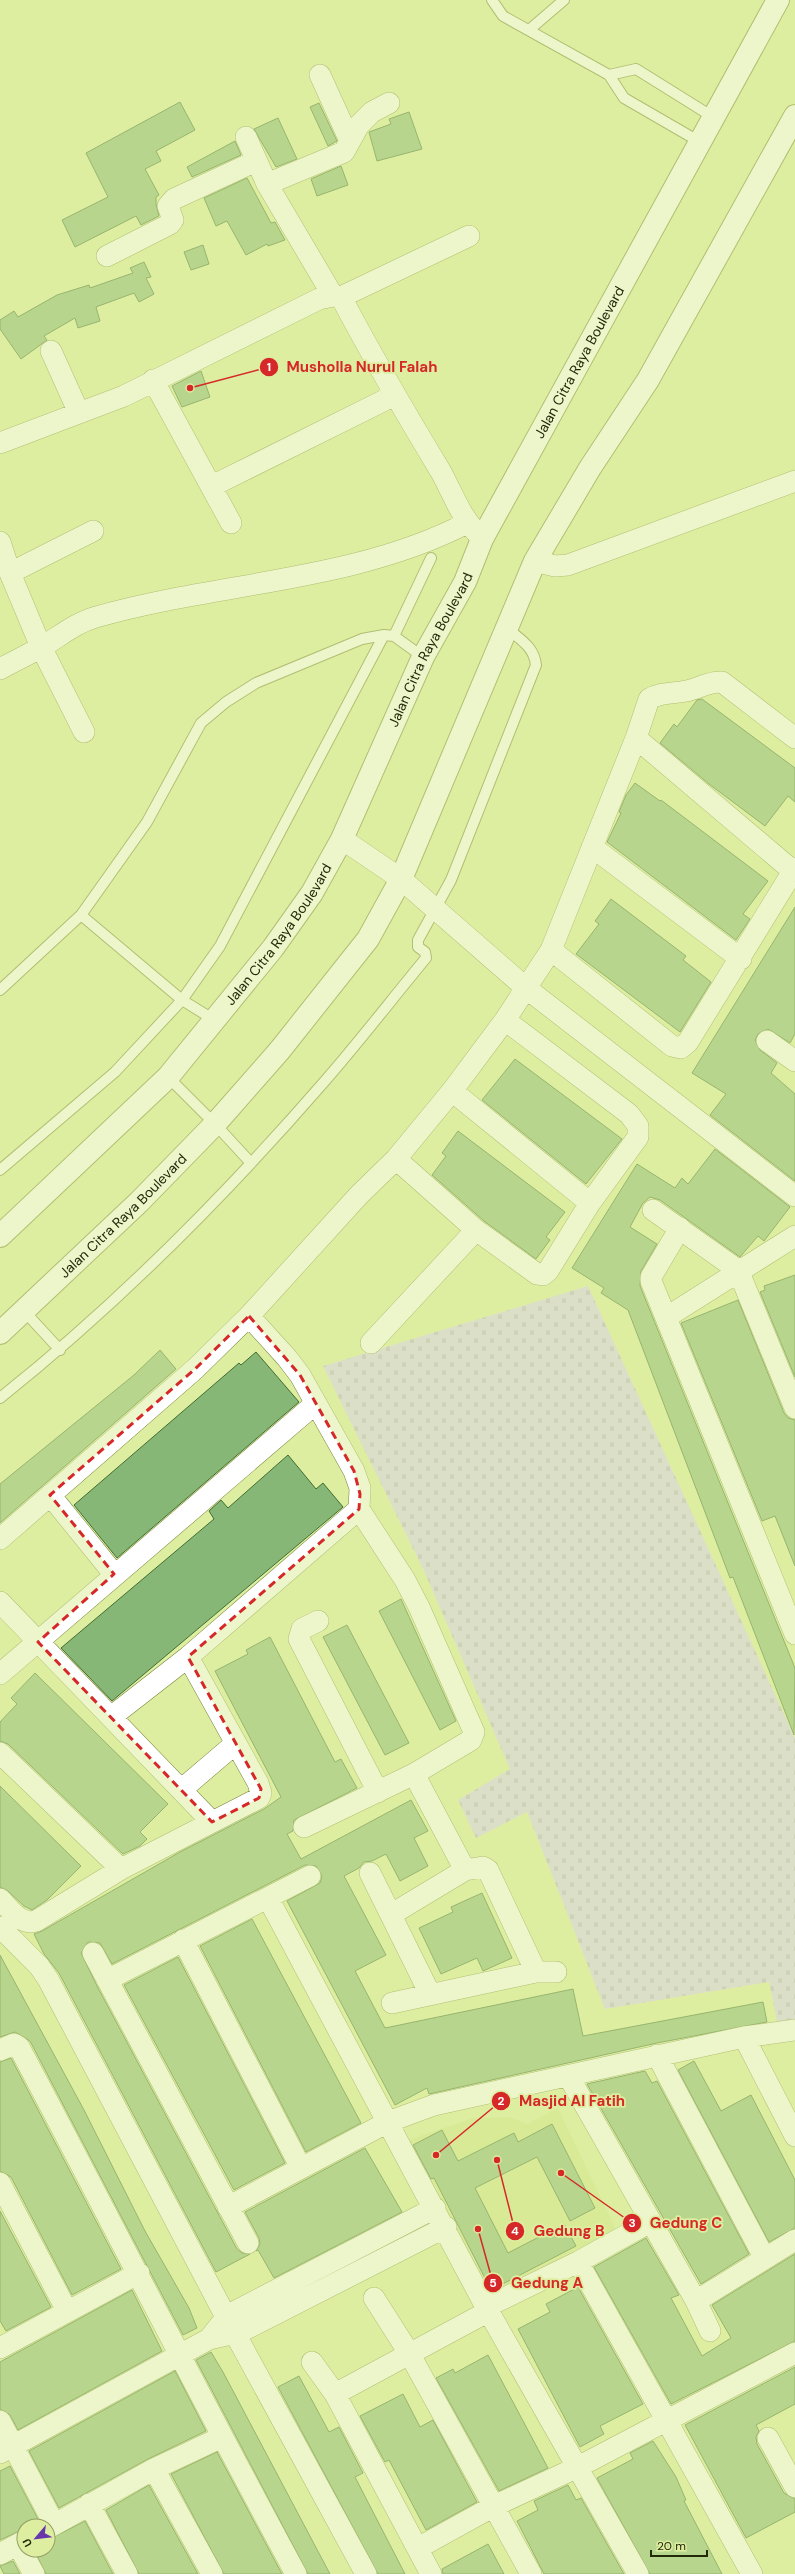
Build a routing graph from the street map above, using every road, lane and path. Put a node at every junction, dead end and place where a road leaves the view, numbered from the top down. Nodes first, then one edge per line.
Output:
1 (492, 0) edge
2 (564, 0) edge
3 (778, 0) edge
4 (529, 30) junction
5 (320, 75) dead end
6 (609, 75) junction
7 (390, 103) dead end
8 (795, 116) edge
9 (713, 117) junction
10 (246, 137) dead end
11 (350, 142) junction
12 (700, 142) junction
13 (256, 161) junction
14 (267, 184) junction
15 (469, 236) dead end
16 (107, 256) dead end
17 (337, 296) junction
18 (51, 351) dead end
19 (153, 380) junction
20 (395, 395) junction
21 (79, 413) junction
22 (0, 443) edge
23 (795, 481) edge
24 (212, 486) junction
25 (231, 523) dead end
26 (467, 523) junction
27 (92, 531) dead end
28 (482, 539) junction
29 (0, 542) edge
30 (431, 558) dead end
31 (536, 561) junction
32 (10, 573) junction
33 (508, 629) junction
34 (389, 636) junction
35 (41, 648) junction
36 (423, 658) junction
37 (0, 669) edge
38 (84, 732) dead end
39 (636, 738) junction
40 (795, 738) edge
41 (342, 839) junction
42 (592, 847) junction
43 (794, 870) edge
44 (401, 879) junction
45 (436, 908) junction
46 (81, 915) junction
47 (550, 950) junction
48 (741, 958) junction
49 (526, 988) junction
50 (0, 990) edge
51 (182, 1000) junction
52 (506, 1020) junction
53 (216, 1021) junction
54 (767, 1041) dead end
55 (795, 1060) edge
56 (168, 1077) junction
57 (452, 1091) junction
58 (216, 1124) junction
59 (396, 1159) junction
60 (251, 1163) junction
61 (0, 1170) edge
62 (795, 1196) edge
63 (590, 1203) junction
64 (654, 1210) dead end
65 (680, 1228) junction
66 (476, 1230) junction
67 (1, 1234) edge
68 (795, 1236) edge
69 (738, 1270) junction
70 (25, 1312) junction
71 (249, 1316) junction
72 (667, 1316) junction
73 (0, 1333) edge
74 (371, 1343) dead end
75 (60, 1350) junction
76 (0, 1398) edge
77 (315, 1404) junction
78 (795, 1408) edge
79 (50, 1495) junction
80 (359, 1509) junction
81 (0, 1539) edge
82 (114, 1574) junction
83 (0, 1602) edge
84 (790, 1608) edge
85 (318, 1621) dead end
86 (795, 1634) edge
87 (38, 1642) junction
88 (188, 1657) junction
89 (0, 1674) edge
90 (111, 1716) junction
91 (236, 1743) junction
92 (0, 1753) edge
93 (414, 1774) junction
94 (181, 1790) junction
95 (378, 1792) junction
96 (212, 1822) junction
97 (304, 1827) dead end
98 (121, 1869) junction
99 (464, 1870) junction
100 (370, 1873) dead end
101 (310, 1876) dead end
102 (268, 1898) junction
103 (0, 1899) edge
104 (392, 1914) junction
105 (0, 1927) edge
106 (183, 1940) junction
107 (93, 1953) dead end
108 (107, 1980) junction
109 (430, 1994) junction
110 (392, 2003) dead end
111 (795, 2030) edge
112 (744, 2037) junction
113 (0, 2050) edge
114 (657, 2055) junction
115 (569, 2077) junction
116 (388, 2122) junction
117 (795, 2136) edge
118 (301, 2168) junction
119 (0, 2183) edge
120 (228, 2207) junction
121 (435, 2208) junction
122 (650, 2222) junction
123 (446, 2227) junction
124 (795, 2240) edge
125 (248, 2243) dead end
126 (764, 2258) junction
127 (578, 2262) junction
128 (138, 2273) junction
129 (374, 2298) dead end
130 (280, 2300) junction
131 (696, 2301) junction
132 (488, 2309) junction
133 (66, 2311) junction
134 (230, 2326) junction
135 (710, 2331) dead end
136 (1, 2345) edge
137 (409, 2353) junction
138 (795, 2353) edge
139 (180, 2354) junction
140 (312, 2362) dead end
141 (335, 2394) junction
142 (667, 2419) junction
143 (0, 2421) edge
144 (222, 2437) junction
145 (768, 2438) dead end
146 (7, 2450) edge
147 (578, 2467) junction
148 (154, 2469) junction
149 (792, 2475) edge
150 (89, 2504) junction
151 (494, 2506) junction
152 (46, 2518) edge
153 (56, 2523) edge
154 (14, 2547) edge
155 (418, 2548) junction
156 (34, 2574) edge
157 (127, 2574) edge
158 (212, 2574) edge
159 (296, 2574) edge
160 (366, 2574) edge
161 (431, 2574) edge
162 (531, 2574) edge
163 (638, 2574) edge
164 (752, 2574) edge

1 - 4 lane
2 - 4 lane
3 - 9 main road, Jalan Citra Raya Boulevard
4 - 6 lane
5 - 11 street
6 - 9 lane
6 - 12 lane
7 - 11 street
8 - 31 main road, Jalan Citra Raya Boulevard
9 - 12 main road, Jalan Citra Raya Boulevard
10 - 13 street
11 - 14 street
12 - 28 main road, Jalan Citra Raya Boulevard
13 - 14 street
13 - 16 street
14 - 17 street
15 - 17 street
17 - 19 street
17 - 20 street
18 - 21 street
19 - 21 street
19 - 24 street
20 - 24 street
20 - 26 street
21 - 22 street
23 - 31 street
24 - 25 street
26 - 28 street
26 - 35 street
27 - 32 street
28 - 36 main road, Jalan Citra Raya Boulevard
29 - 32 street
30 - 34 lane
31 - 33 main road, Jalan Citra Raya Boulevard
32 - 35 street
33 - 44 main road, Jalan Citra Raya Boulevard
33 - 45 lane
34 - 36 lane
34 - 46 lane
34 - 51 lane
35 - 37 street
35 - 38 street
36 - 41 main road, Jalan Citra Raya Boulevard
39 - 40 street
39 - 42 street
39 - 43 street
41 - 44 street
41 - 53 main road, Jalan Citra Raya Boulevard
42 - 47 street
42 - 48 street
43 - 48 street
44 - 45 street
44 - 58 main road, Jalan Citra Raya Boulevard
45 - 49 street
45 - 60 lane
46 - 50 lane
46 - 51 lane
47 - 48 street
47 - 49 street
49 - 52 street
49 - 62 street
51 - 53 lane
51 - 61 lane
52 - 57 street
52 - 63 street
53 - 56 main road, Jalan Citra Raya Boulevard
54 - 55 street
56 - 58 lane
56 - 67 main road, Jalan Citra Raya Boulevard
57 - 59 street
57 - 63 street
58 - 60 lane
58 - 70 main road, Jalan Citra Raya Boulevard
59 - 66 street
59 - 71 street
60 - 75 lane
63 - 66 street
64 - 65 street
65 - 69 street
65 - 72 street
66 - 74 street
68 - 69 street
69 - 72 street
69 - 78 street
70 - 73 main road, Jalan Citra Raya Boulevard
70 - 75 lane
71 - 77 street
71 - 79 street
72 - 84 street
75 - 76 lane
77 - 80 street
77 - 82 street
79 - 81 street
79 - 82 street
80 - 88 street
80 - 93 street
82 - 87 street
83 - 87 street
84 - 86 street
85 - 95 street
87 - 89 street
87 - 90 street
88 - 90 street
88 - 91 street
90 - 94 street
91 - 94 street
91 - 96 street
92 - 98 street
93 - 95 street
93 - 99 street
94 - 96 street
95 - 97 street
96 - 98 street
98 - 103 street
99 - 104 street
99 - 109 street
100 - 104 street
101 - 102 street
102 - 106 street
102 - 116 street
104 - 109 street
105 - 134 street
106 - 108 street
106 - 118 street
107 - 108 street
108 - 120 street
109 - 110 street
111 - 112 street
112 - 114 street
112 - 117 street
113 - 128 street
114 - 115 street
114 - 126 street
115 - 116 street
115 - 122 street
116 - 118 street
116 - 121 street
118 - 120 street
119 - 133 street
120 - 125 street
121 - 123 street
121 - 130 street
122 - 127 street
122 - 131 street
123 - 130 street
123 - 132 street
124 - 126 street
126 - 131 street
127 - 132 street
127 - 142 street
128 - 133 street
128 - 139 street
129 - 137 street
130 - 134 street
131 - 135 street
132 - 137 street
132 - 147 street
133 - 136 street
134 - 139 street
134 - 160 street
137 - 141 street
137 - 151 street
138 - 142 street
139 - 144 street
139 - 146 street
140 - 141 street
141 - 155 street
142 - 147 street
142 - 164 street
143 - 146 street
144 - 148 street
144 - 159 street
145 - 149 street
146 - 152 street
147 - 151 street
147 - 163 street
148 - 150 street
148 - 158 street
150 - 153 street
150 - 157 street
151 - 155 street
151 - 162 street
154 - 156 street
155 - 161 street

